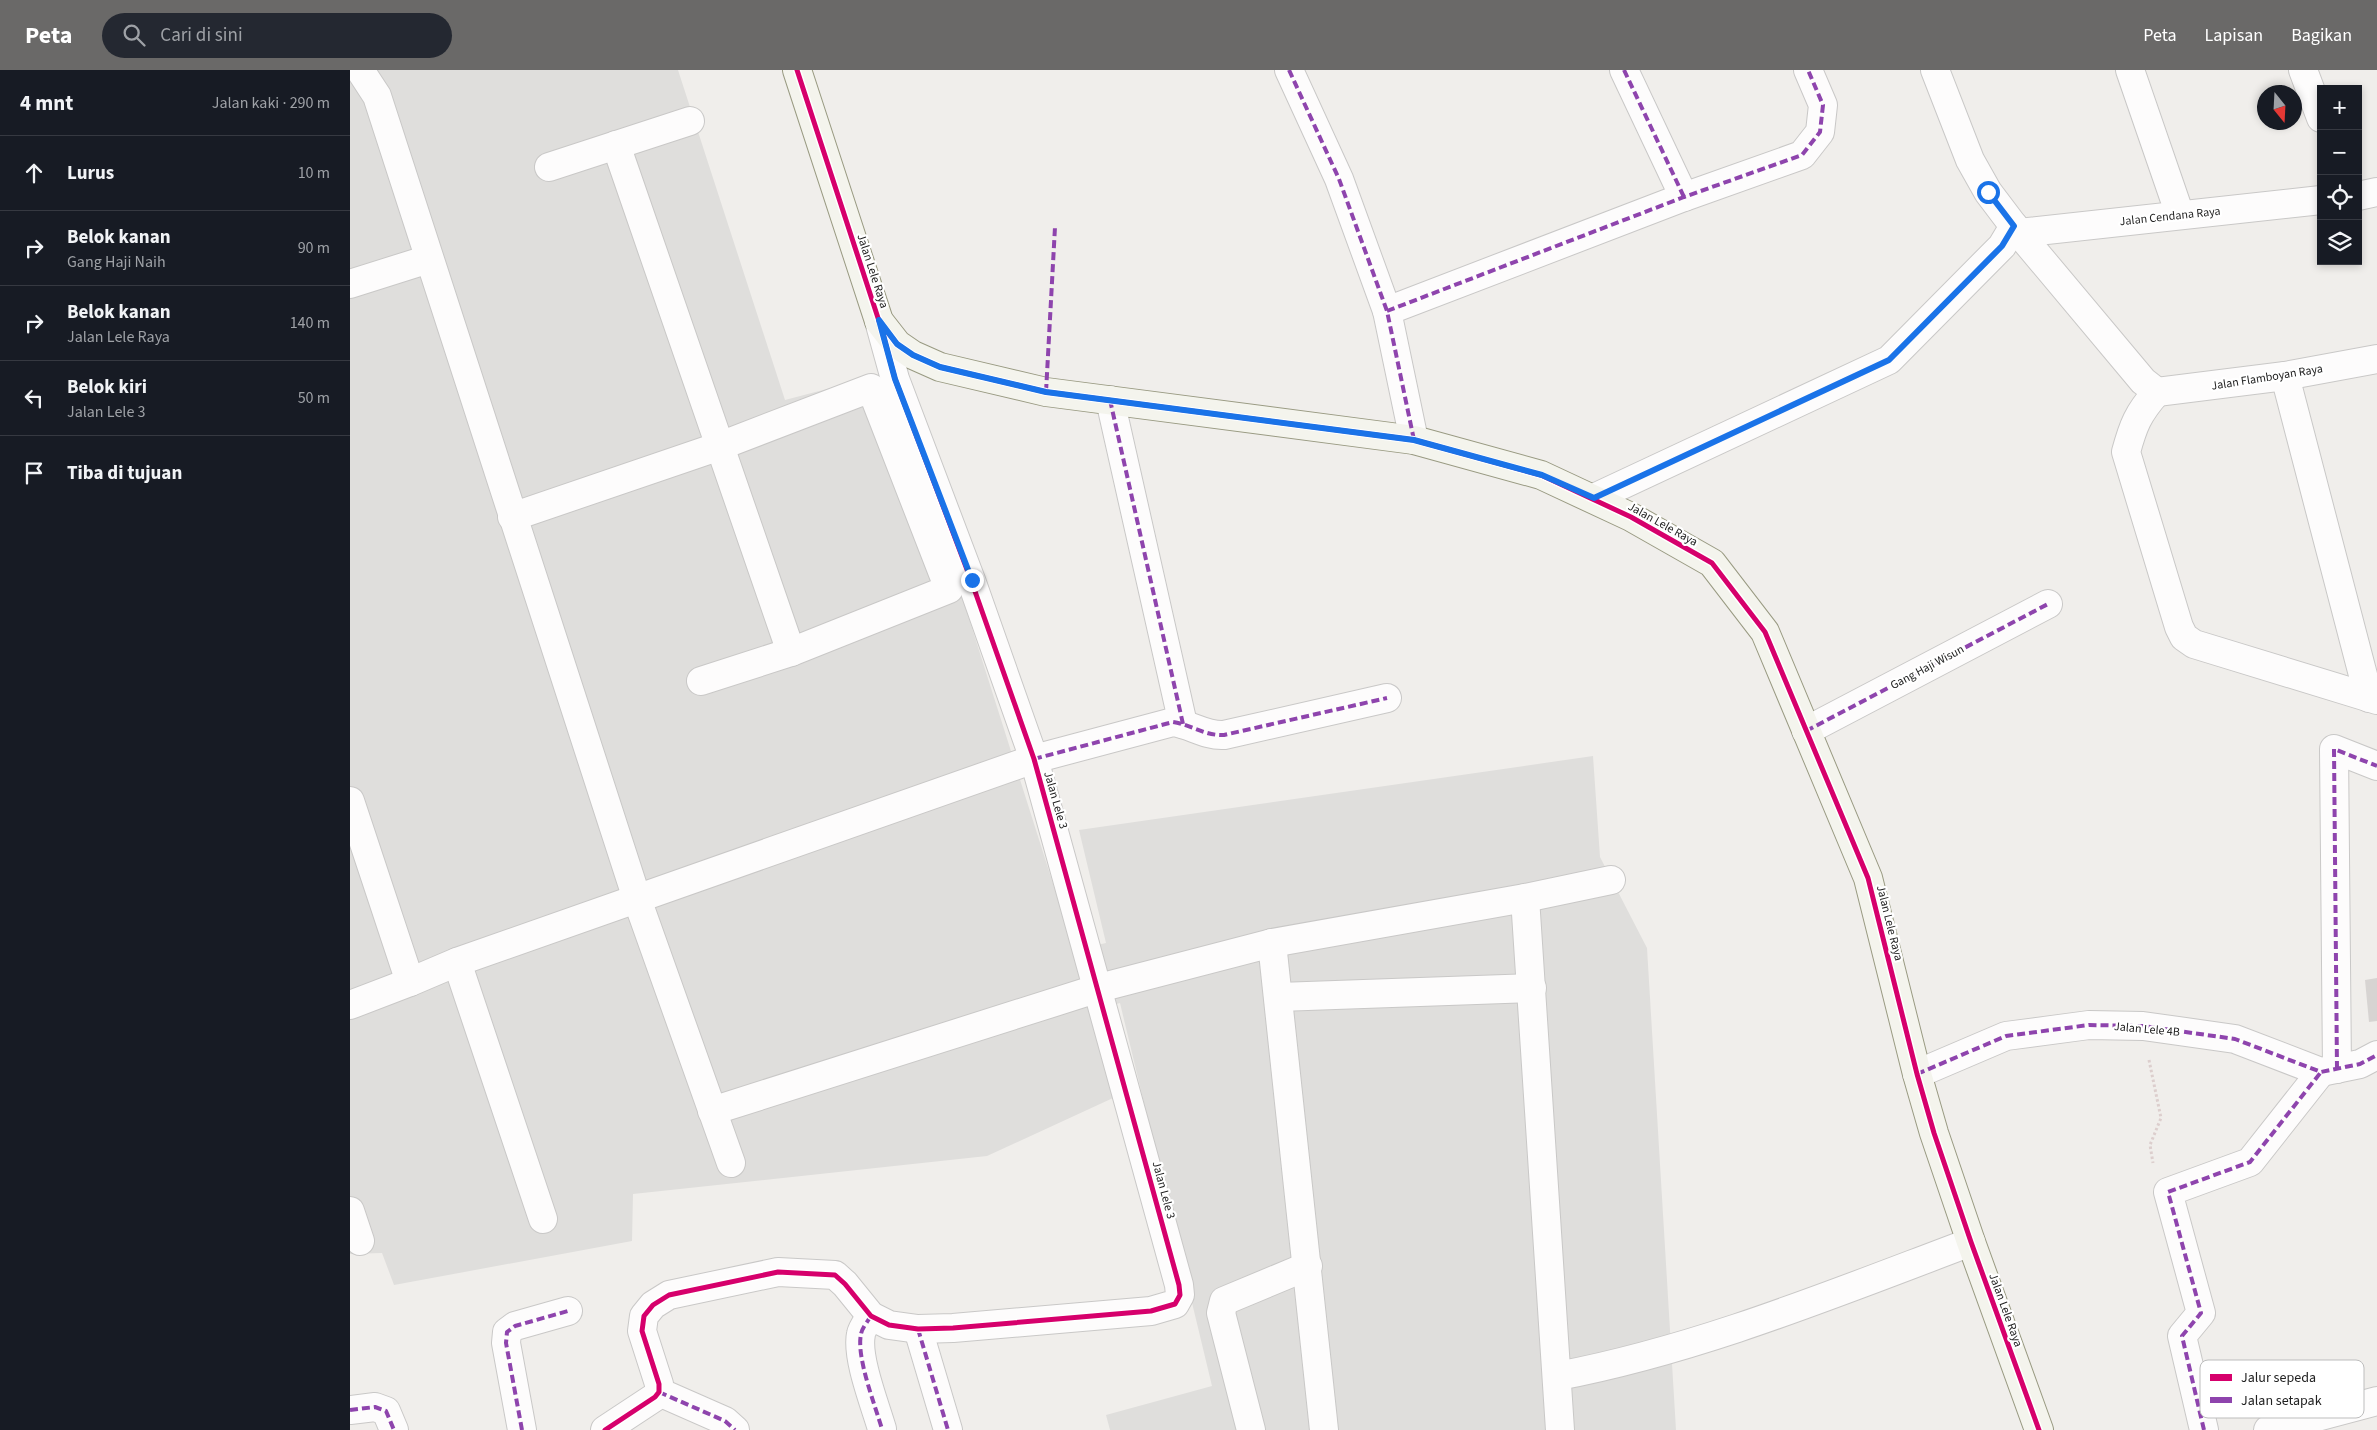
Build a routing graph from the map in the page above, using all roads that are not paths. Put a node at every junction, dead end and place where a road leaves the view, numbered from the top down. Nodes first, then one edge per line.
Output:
1 (360, 70) edge
2 (798, 70) edge
3 (1289, 70) edge
4 (1624, 70) edge
5 (1808, 70) edge
6 (1935, 70) edge
7 (2130, 70) edge
8 (2303, 70) edge
9 (378, 83) edge
10 (2317, 107) edge
11 (690, 121) dead end
12 (616, 145) junction
13 (549, 167) dead end
14 (2377, 192) edge
15 (2362, 195) edge
16 (1684, 197) junction
17 (2317, 200) edge
18 (2180, 215) junction
19 (2016, 230) junction
20 (429, 259) junction
21 (350, 284) edge
22 (1387, 311) junction
23 (879, 320) junction
24 (2377, 359) edge
25 (2285, 376) junction
26 (2157, 392) junction
27 (1110, 400) junction
28 (1414, 440) junction
29 (720, 446) junction
30 (1594, 498) junction
31 (512, 517) junction
32 (2048, 604) dead end
33 (791, 652) junction
34 (701, 681) dead end
35 (1387, 698) dead end
36 (2373, 699) edge
37 (1184, 724) junction
38 (1806, 731) junction
39 (1034, 759) junction
40 (2377, 766) edge
41 (350, 800) edge
42 (1611, 880) dead end
43 (1525, 898) junction
44 (637, 899) junction
45 (1272, 943) junction
46 (457, 962) junction
47 (410, 982) junction
48 (1099, 988) junction
49 (1532, 988) junction
50 (1279, 997) junction
51 (350, 1005) edge
52 (2377, 1055) edge
53 (2329, 1070) junction
54 (1917, 1074) junction
55 (712, 1111) junction
56 (731, 1163) dead end
57 (350, 1211) edge
58 (543, 1219) dead end
59 (360, 1241) dead end
60 (1971, 1242) junction
61 (1308, 1266) junction
62 (568, 1311) dead end
63 (871, 1316) junction
64 (918, 1329) junction
65 (1558, 1376) junction
66 (659, 1392) junction
67 (2377, 1401) edge
68 (2364, 1404) edge
69 (350, 1410) edge
70 (2200, 1413) edge
71 (2313, 1418) edge
72 (882, 1429) dead end
73 (394, 1430) edge
74 (522, 1430) edge
75 (605, 1430) edge
76 (735, 1430) edge
77 (948, 1430) edge
78 (1251, 1430) edge
79 (1324, 1430) edge
80 (1560, 1430) edge
81 (2039, 1430) edge
82 (2268, 1430) edge

1 - 9 street
2 - 23 street, Jalan Lele Raya
3 - 22 street
4 - 16 street
5 - 16 street
6 - 19 street
7 - 18 street
8 - 10 street
9 - 20 street
11 - 12 street
12 - 13 street
12 - 29 street
14 - 15 street
16 - 22 street
17 - 18 street, Jalan Cendana Raya
18 - 19 street, Jalan Cendana Raya
19 - 26 street
19 - 30 street
20 - 21 street
20 - 31 street
22 - 28 street
23 - 27 street, Jalan Lele Raya
23 - 39 street, Jalan Lele 3
24 - 25 street, Jalan Flamboyan Raya
25 - 26 street, Jalan Flamboyan Raya
25 - 36 street
26 - 36 street
27 - 28 street, Jalan Lele Raya
27 - 37 street
28 - 30 street, Jalan Lele Raya
29 - 31 street
29 - 33 street
29 - 33 street
30 - 38 street, Jalan Lele Raya
31 - 44 street
32 - 38 street, Gang Haji Wisun
33 - 34 street
35 - 37 street
37 - 39 street
38 - 54 street, Jalan Lele Raya
39 - 44 street
39 - 48 street, Jalan Lele 3
40 - 53 street
41 - 47 street
42 - 43 street
43 - 45 street
43 - 49 street
44 - 46 street
44 - 55 street
45 - 48 street
45 - 50 street
46 - 47 street
46 - 58 street
47 - 51 street
48 - 55 street
48 - 64 street, Jalan Lele 3
49 - 50 street
49 - 65 street
50 - 61 street
52 - 53 street
53 - 54 street, Jalan Lele 4B
53 - 70 street
54 - 60 street, Jalan Lele Raya
55 - 56 street
57 - 59 street
60 - 65 street
60 - 81 street, Jalan Lele Raya
61 - 78 street
61 - 79 street
62 - 74 street
63 - 64 street
63 - 66 street
63 - 72 street
64 - 77 street
65 - 80 street
66 - 75 street
66 - 76 street
67 - 68 street
69 - 73 street
71 - 82 street

